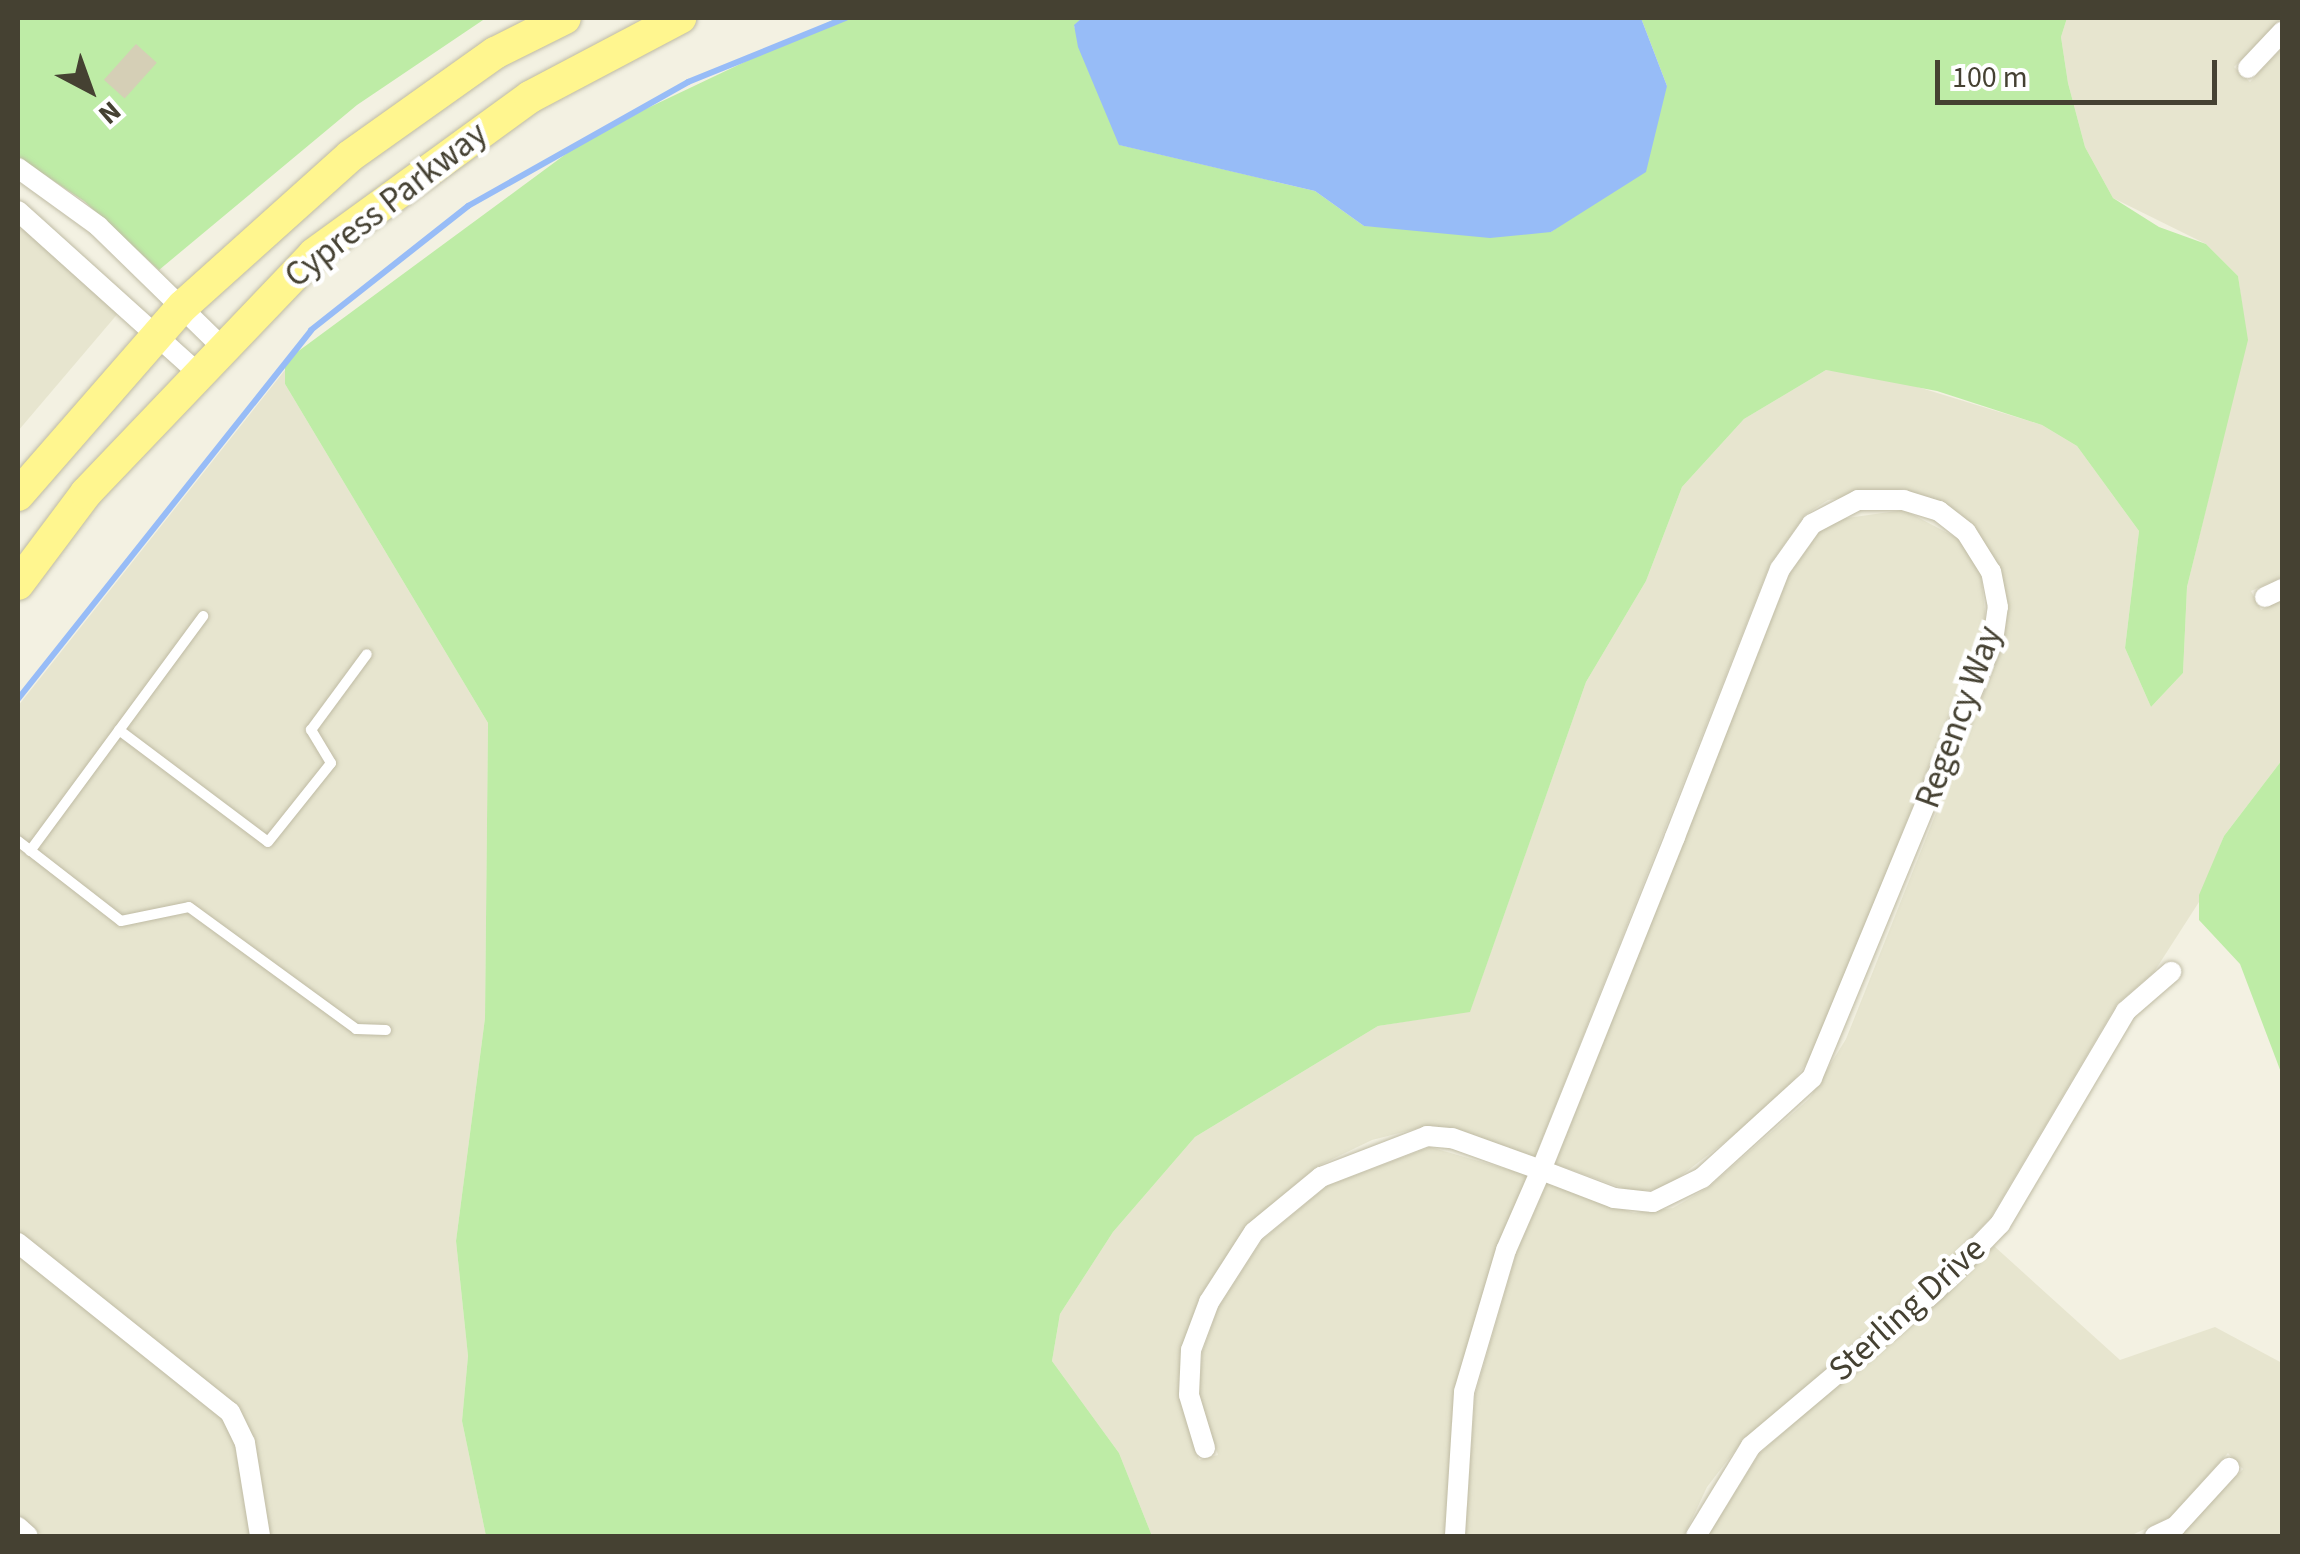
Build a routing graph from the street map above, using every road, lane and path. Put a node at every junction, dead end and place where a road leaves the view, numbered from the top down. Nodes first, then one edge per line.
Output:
1 (564, 18) edge
2 (680, 18) edge
3 (2282, 32) edge
4 (2248, 68) dead end
5 (18, 168) edge
6 (18, 211) edge
7 (182, 306) junction
8 (158, 334) junction
9 (220, 345) junction
10 (196, 371) junction
11 (18, 495) edge
12 (18, 584) edge
13 (203, 616) dead end
14 (367, 654) dead end
15 (119, 730) junction
16 (18, 841) edge
17 (30, 851) junction
18 (2172, 972) dead end
19 (386, 1030) dead end
20 (1541, 1170) junction
21 (18, 1243) edge
22 (1205, 1448) dead end
23 (2229, 1468) dead end
24 (18, 1527) edge
25 (28, 1536) edge
26 (260, 1536) edge
27 (1455, 1536) edge
28 (1696, 1536) edge
29 (2155, 1536) edge

1 - 7 main road, Cypress Parkway
2 - 9 main road, Cypress Parkway
3 - 4 street
5 - 7 street
6 - 8 street
7 - 8 main road, Cypress Parkway
7 - 9 street
8 - 10 street
8 - 11 main road, Cypress Parkway
9 - 10 main road, Cypress Parkway
10 - 12 main road, Cypress Parkway
13 - 15 lane
14 - 15 lane
15 - 17 lane
16 - 17 lane
17 - 19 lane
18 - 28 street, Sterling Drive
20 - 20 street, Regency Way
20 - 22 street
20 - 27 street, Regency Way
21 - 26 street
23 - 29 street
24 - 25 street

